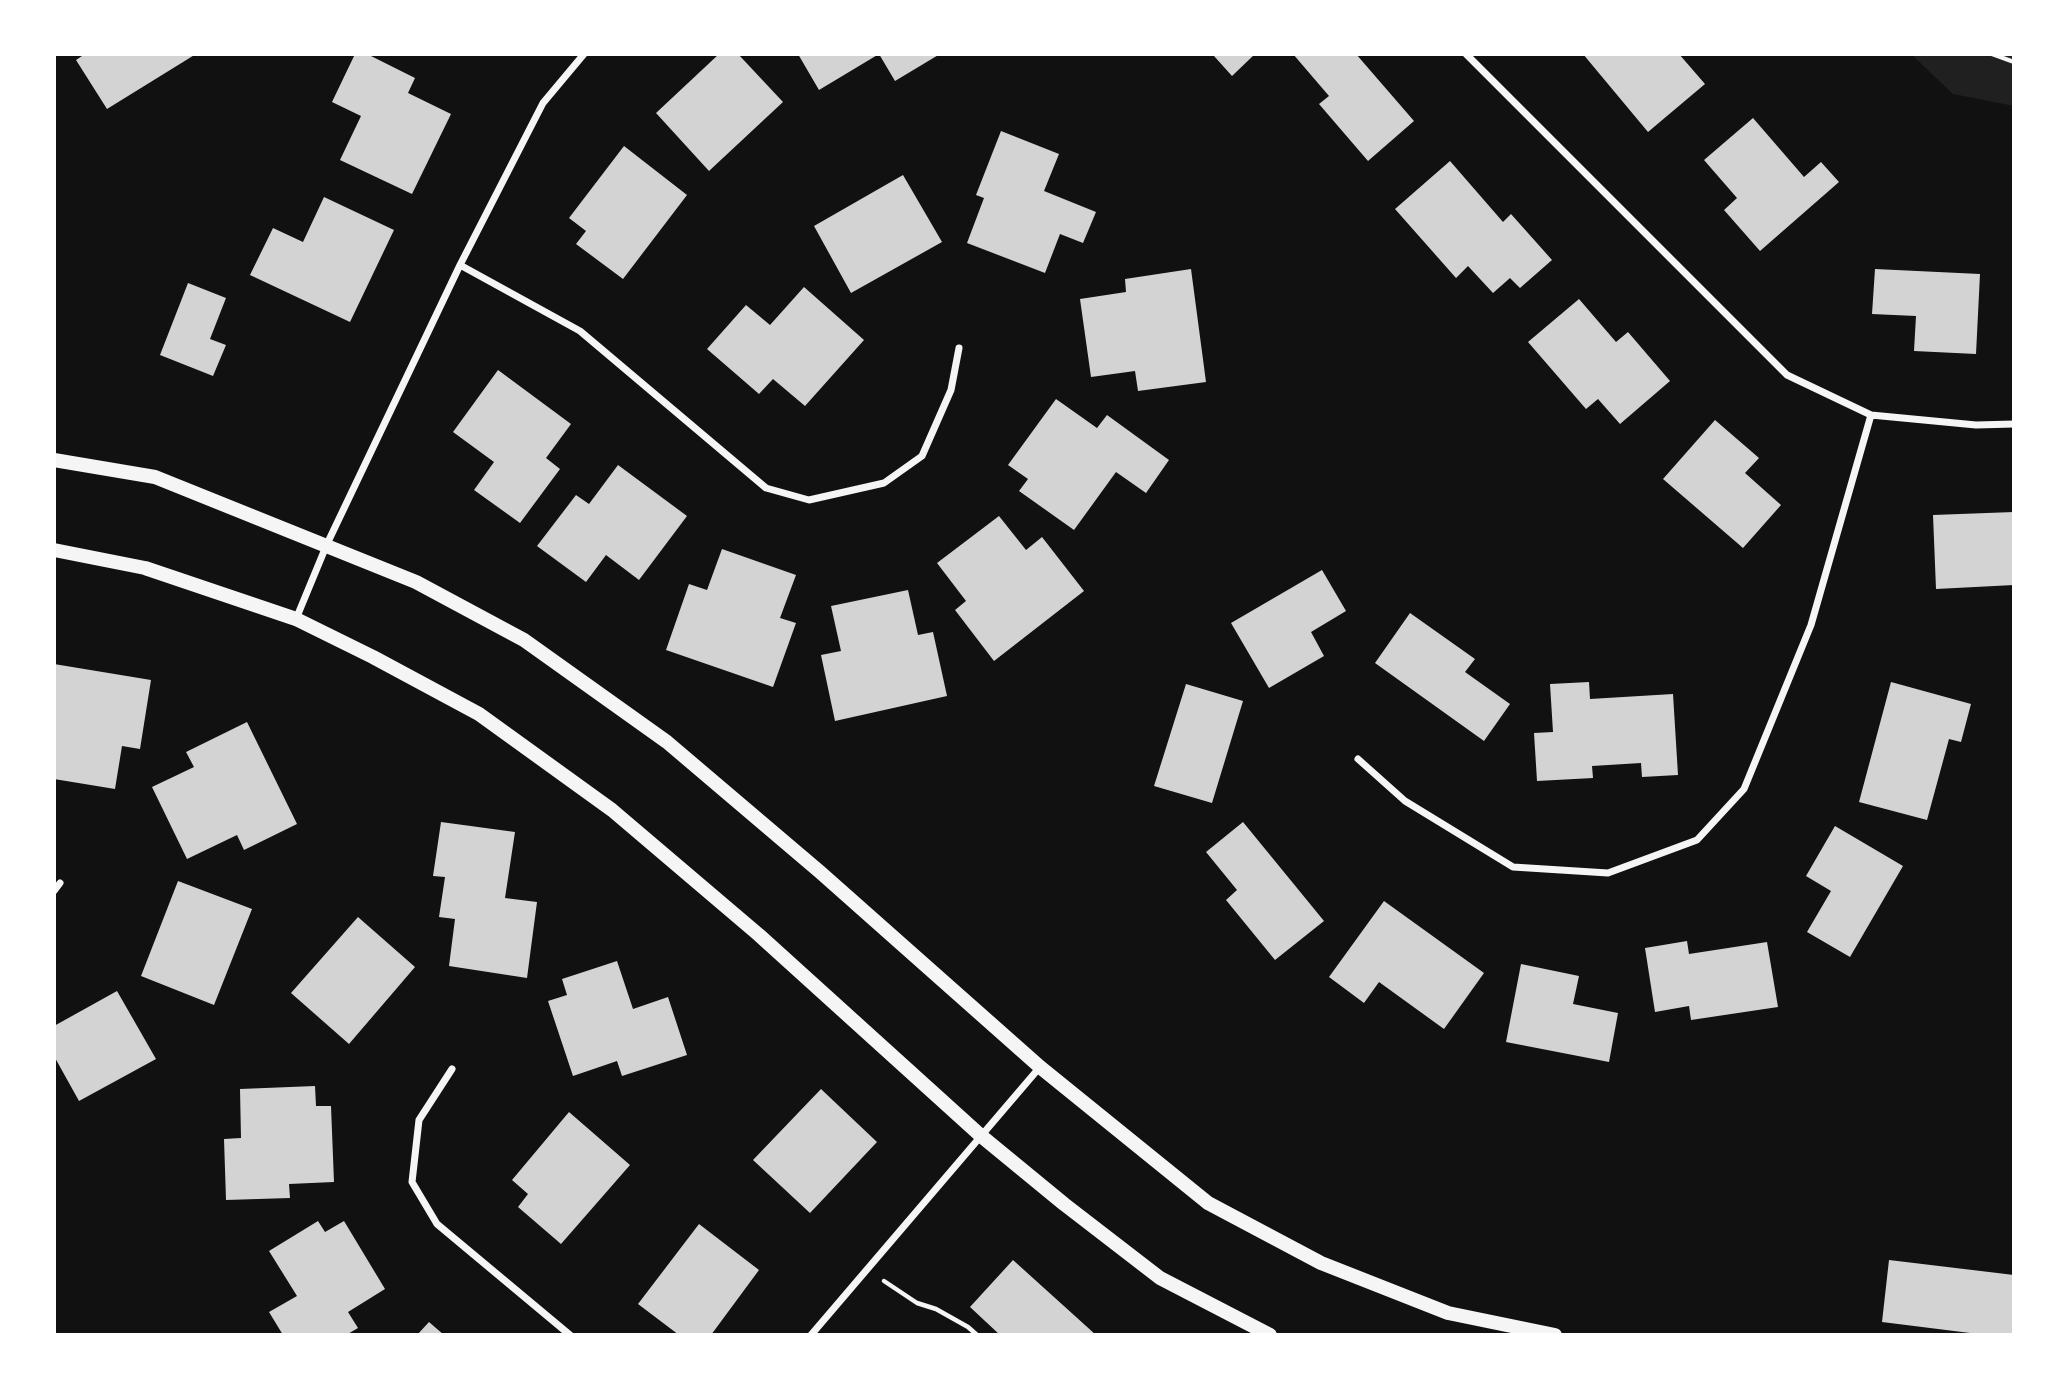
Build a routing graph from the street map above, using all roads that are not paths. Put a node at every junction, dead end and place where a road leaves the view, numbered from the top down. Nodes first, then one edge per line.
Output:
1 (584, 54) edge
2 (1466, 54) edge
3 (460, 265) junction
4 (959, 348) dead end
5 (1871, 415) junction
6 (2014, 425) edge
7 (54, 460) edge
8 (327, 544) junction
9 (54, 550) edge
10 (296, 619) junction
11 (1358, 759) dead end
12 (60, 883) dead end
13 (54, 891) edge
14 (1040, 1067) junction
15 (452, 1069) dead end
16 (980, 1135) junction
17 (570, 1335) edge
18 (810, 1335) edge
19 (1270, 1335) edge
20 (1555, 1335) edge

1 - 3 street
2 - 5 street
3 - 4 street
3 - 8 street
5 - 6 street
5 - 11 street
7 - 8 main road
8 - 10 street
8 - 14 main road
9 - 10 main road
10 - 16 main road
12 - 13 street
14 - 16 street
14 - 20 main road
15 - 17 street
16 - 18 street
16 - 19 main road

